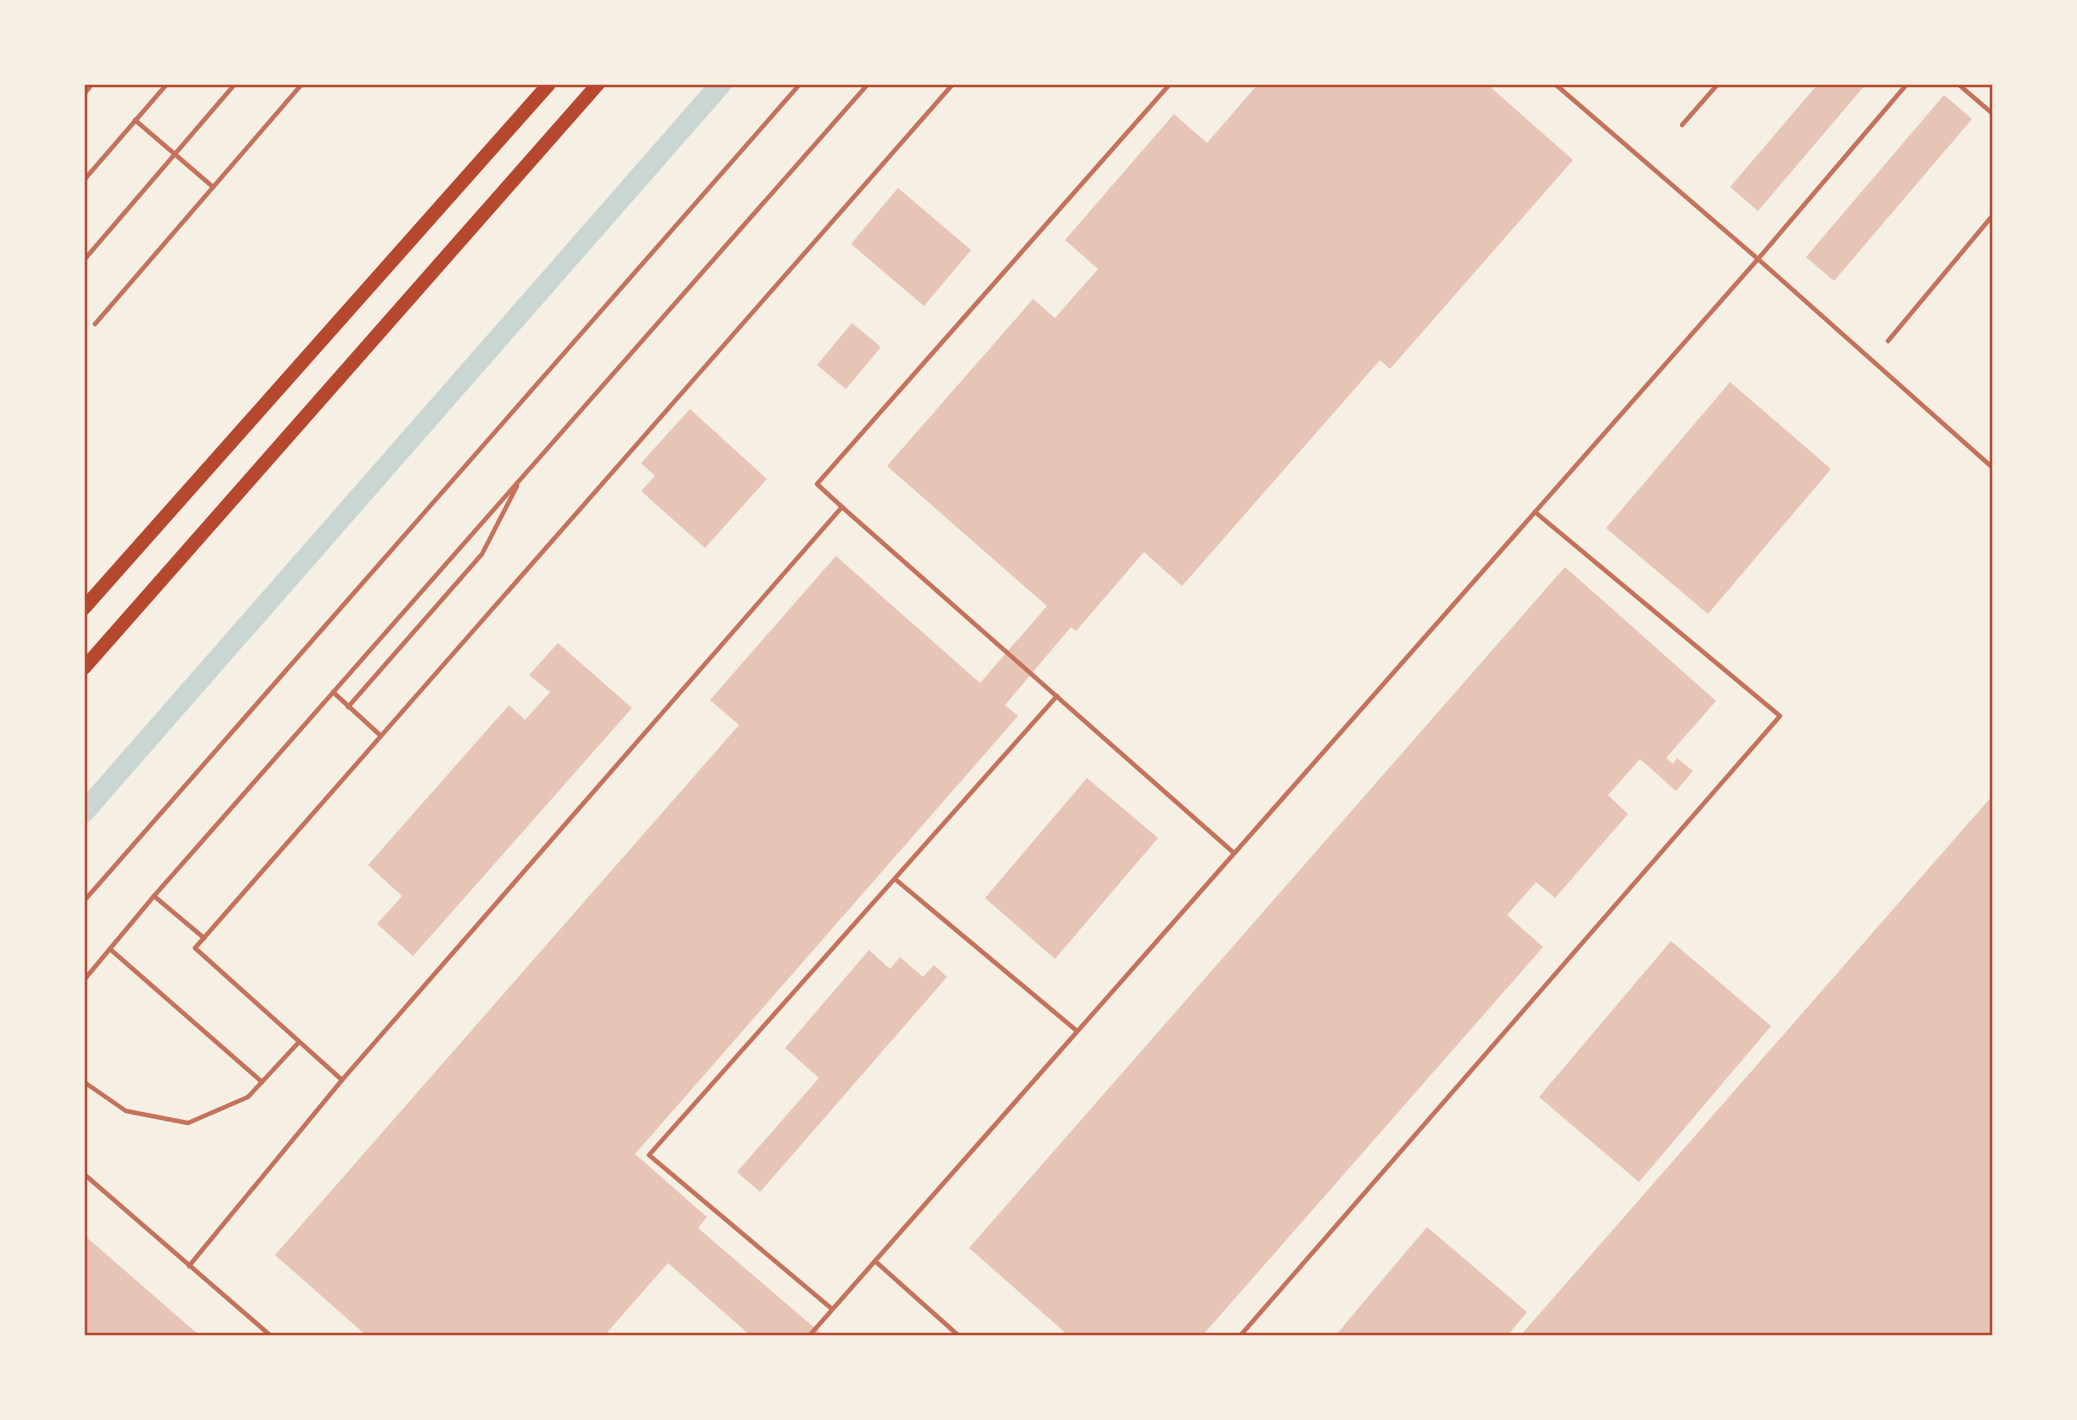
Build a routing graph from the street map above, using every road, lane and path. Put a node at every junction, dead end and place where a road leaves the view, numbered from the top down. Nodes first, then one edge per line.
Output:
1 (92, 84) edge
2 (167, 84) edge
3 (235, 84) edge
4 (302, 84) edge
5 (549, 84) edge
6 (598, 84) edge
7 (800, 84) edge
8 (868, 84) edge
9 (953, 84) edge
10 (1170, 84) edge
11 (1555, 84) edge
12 (1718, 84) edge
13 (1907, 84) edge
14 (1958, 84) edge
15 (84, 94) edge
16 (1993, 114) edge
17 (135, 120) junction
18 (1682, 125) dead end
19 (175, 154) junction
20 (84, 180) edge
21 (213, 187) junction
22 (1993, 215) edge
23 (1758, 259) junction
24 (84, 260) edge
25 (95, 324) dead end
26 (1888, 341) dead end
27 (1993, 468) edge
28 (521, 479) junction
29 (842, 507) junction
30 (1535, 512) junction
31 (84, 608) edge
32 (84, 667) edge
33 (333, 692) junction
34 (1057, 696) junction
35 (348, 707) junction
36 (381, 737) junction
37 (1234, 853) junction
38 (895, 879) junction
39 (154, 896) junction
40 (84, 901) edge
41 (204, 938) junction
42 (110, 949) junction
43 (84, 980) edge
44 (1077, 1031) junction
45 (299, 1042) junction
46 (342, 1080) junction
47 (262, 1082) junction
48 (84, 1083) edge
49 (84, 1174) edge
50 (875, 1261) junction
51 (189, 1266) junction
52 (832, 1309) junction
53 (271, 1336) edge
54 (809, 1336) edge
55 (960, 1336) edge
56 (1240, 1336) edge

1 - 15 lane
2 - 17 lane
3 - 19 lane
4 - 21 lane
5 - 31 main road
6 - 32 main road
7 - 40 lane
8 - 28 lane
9 - 36 lane
10 - 29 lane
11 - 23 lane
12 - 18 lane
13 - 23 lane
14 - 16 lane
17 - 19 lane
17 - 20 lane
19 - 21 lane
19 - 24 lane
21 - 25 lane
22 - 26 lane
23 - 27 lane
23 - 30 lane
28 - 33 lane
28 - 35 lane
29 - 34 lane
29 - 46 lane
30 - 37 lane
30 - 56 lane
33 - 35 lane
33 - 39 lane
34 - 37 lane
34 - 38 lane
35 - 36 lane
36 - 41 lane
37 - 44 lane
38 - 44 lane
38 - 52 lane
39 - 41 lane
39 - 42 lane
41 - 45 lane
42 - 43 lane
42 - 47 lane
44 - 50 lane
45 - 46 lane
45 - 47 lane
46 - 51 lane
47 - 48 lane
49 - 51 lane
50 - 52 lane
50 - 55 lane
51 - 53 lane
52 - 54 lane

